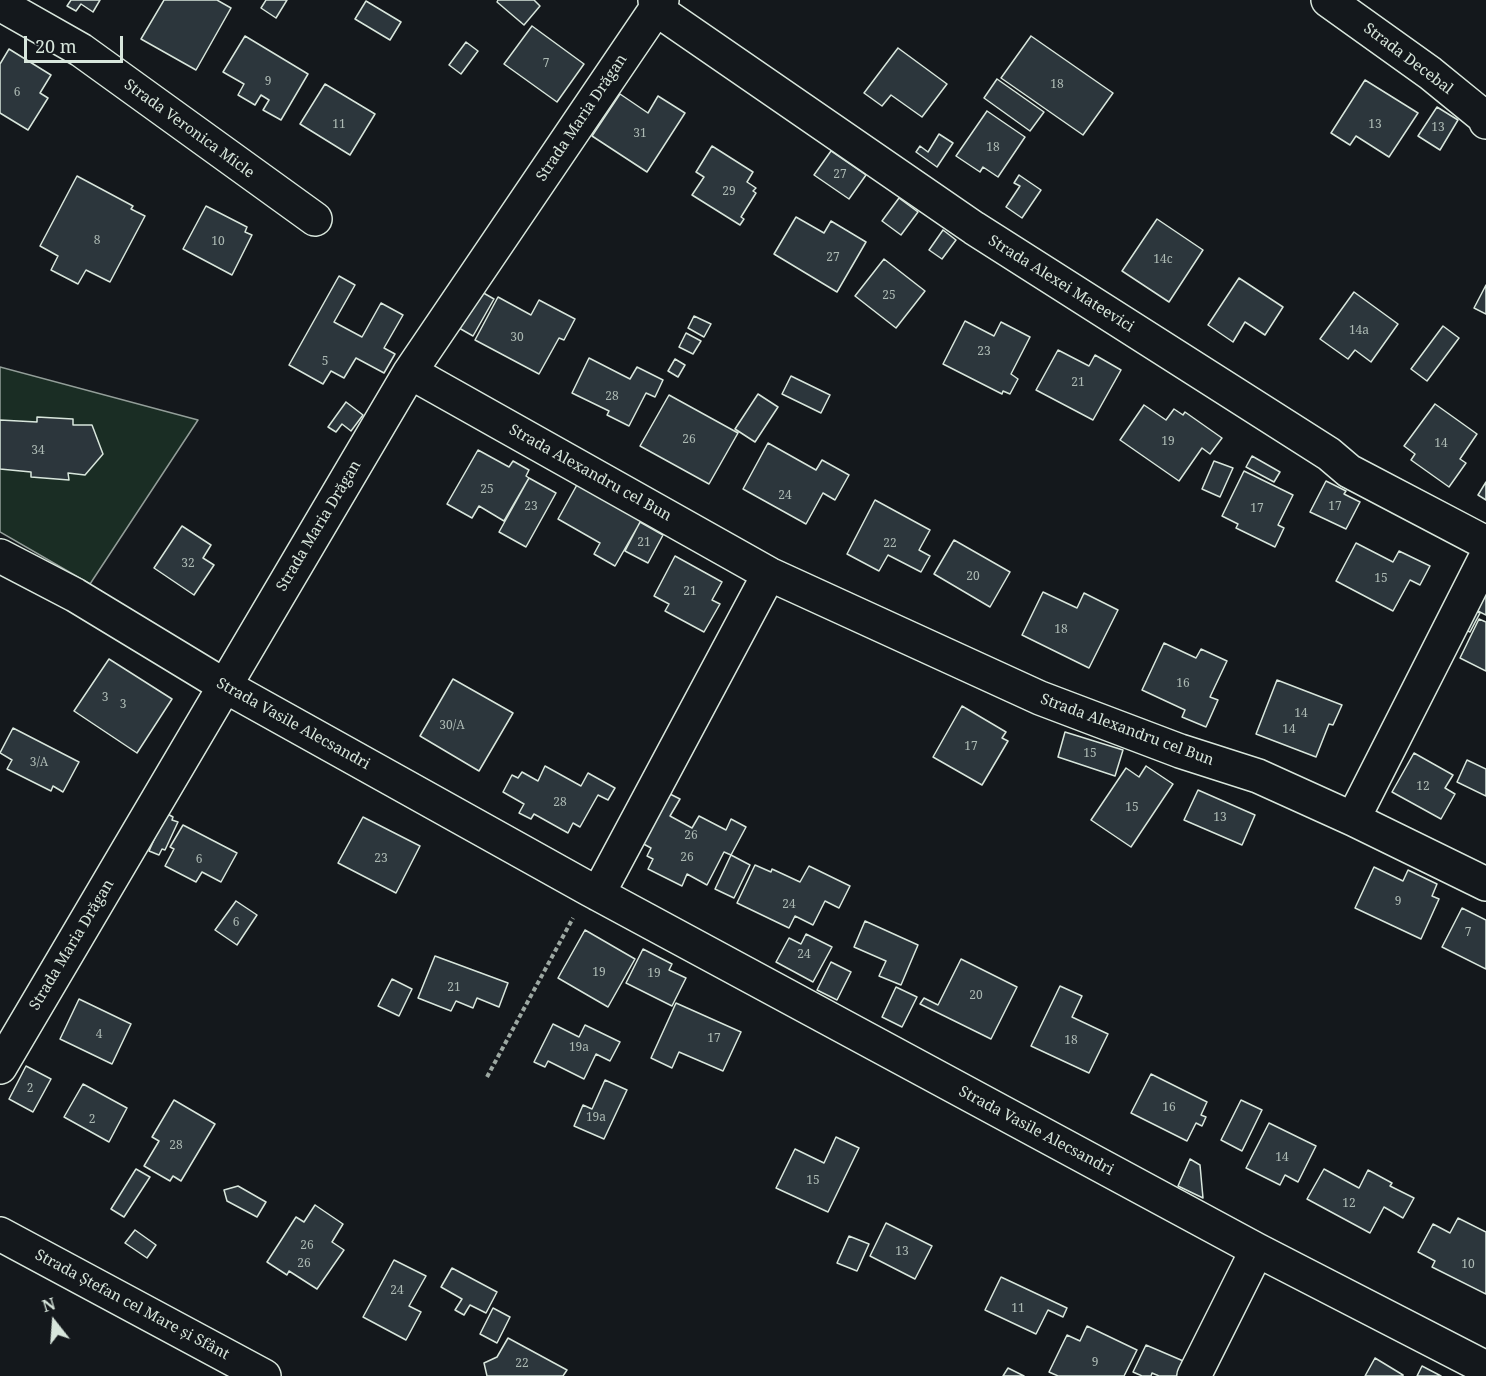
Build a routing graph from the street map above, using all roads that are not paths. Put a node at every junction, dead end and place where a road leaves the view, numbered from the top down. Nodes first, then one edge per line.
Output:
1 (1328, 0) edge
2 (658, 3) edge
3 (0, 4) edge
4 (1486, 122) edge
5 (315, 219) dead end
6 (410, 372) junction
7 (1486, 543) edge
8 (0, 556) edge
9 (1486, 557) edge
10 (769, 574) junction
11 (225, 686) junction
12 (1353, 819) junction
13 (1486, 884) edge
14 (593, 891) junction
15 (0, 1067) edge
16 (0, 1234) edge
17 (1257, 1250) junction
18 (1486, 1368) edge
19 (264, 1376) edge
20 (1194, 1376) edge

1 - 4 street, Strada Decebal
2 - 6 street, Strada Maria Drăgan
2 - 7 street, Strada Alexei Mateevici
3 - 5 street, Strada Veronica Micle
6 - 10 street, Strada Alexandru cel Bun
6 - 11 street, Strada Maria Drăgan
8 - 11 street, Strada Vasile Alecsandri
9 - 12 street
10 - 12 street, Strada Alexandru cel Bun
10 - 14 street
11 - 14 street, Strada Vasile Alecsandri
11 - 15 street, Strada Maria Drăgan
12 - 13 street, Strada Alexandru cel Bun
14 - 17 street, Strada Vasile Alecsandri
16 - 19 street, Strada Ștefan cel Mare și Sfânt
17 - 18 street, Strada Vasile Alecsandri
17 - 20 street

